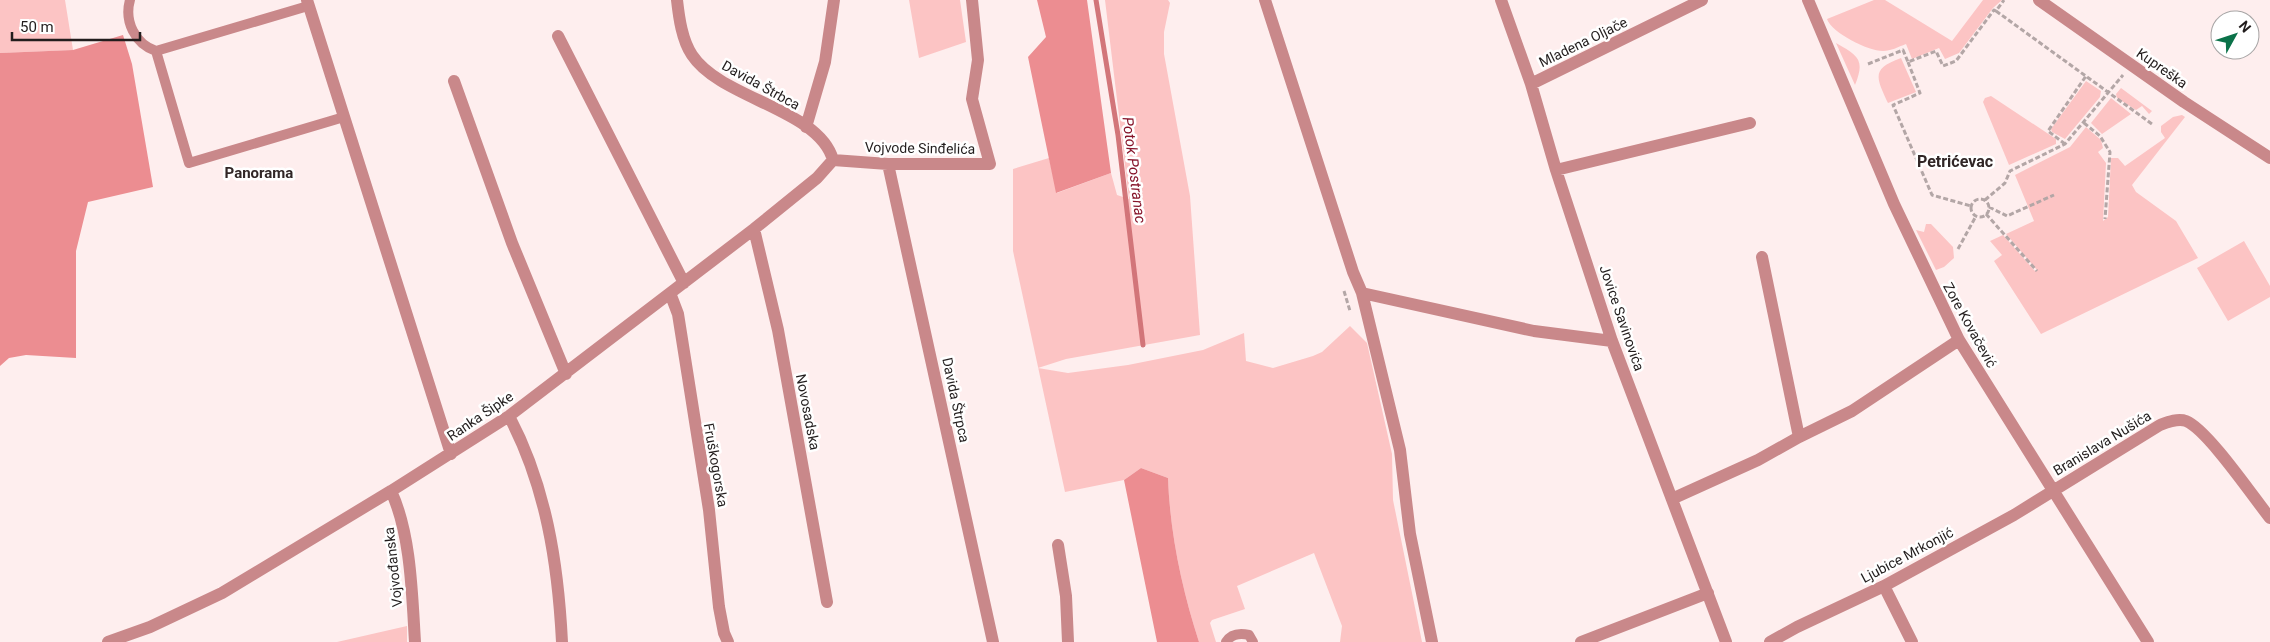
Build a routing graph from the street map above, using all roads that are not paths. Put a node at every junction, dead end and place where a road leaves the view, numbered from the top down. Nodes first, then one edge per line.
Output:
1 (130, 0) edge
2 (677, 0) edge
3 (834, 0) edge
4 (972, 0) edge
5 (1265, 0) edge
6 (1501, 0) edge
7 (1702, 0) edge
8 (1808, 0) edge
9 (2039, 0) edge
10 (307, 3) edge
11 (558, 36) dead end
12 (156, 50) junction
13 (454, 81) dead end
14 (1532, 84) junction
15 (344, 117) junction
16 (1750, 122) dead end
17 (806, 127) junction
18 (2270, 158) edge
19 (833, 160) junction
20 (888, 164) junction
21 (1556, 170) junction
22 (754, 229) junction
23 (1762, 257) dead end
24 (684, 283) junction
25 (670, 293) junction
26 (1362, 293) junction
27 (1959, 340) junction
28 (1612, 341) junction
29 (566, 374) junction
30 (509, 416) junction
31 (1799, 437) junction
32 (451, 454) junction
33 (2054, 490) junction
34 (391, 491) junction
35 (1674, 498) junction
36 (2270, 518) edge
37 (1058, 545) dead end
38 (1884, 586) junction
39 (1708, 593) junction
40 (827, 602) dead end
41 (108, 642) edge
42 (415, 642) edge
43 (562, 642) edge
44 (728, 642) edge
45 (994, 642) edge
46 (1068, 642) edge
47 (1226, 642) edge
48 (1253, 642) edge
49 (1432, 642) edge
50 (1581, 642) edge
51 (1726, 642) edge
52 (1770, 642) edge
53 (1912, 642) edge
54 (2148, 642) edge

1 - 12 lane
2 - 17 street, Davida Štrbca
3 - 17 street
4 - 20 street, Vojvode Sinđelića
5 - 26 street
6 - 14 street, Jovice Savinovića
7 - 14 street, Mladena Oljače
8 - 27 street, Zore Kovačević
9 - 18 street, Kupreška
10 - 12 lane
10 - 15 street
11 - 24 street
12 - 15 lane
13 - 29 street
14 - 21 street, Jovice Savinovića
15 - 32 street
16 - 21 street
17 - 19 street, Davida Štrbca
19 - 20 street, Vojvode Sinđelića
19 - 22 street, Ranka Šipke
20 - 45 street, Davida Štrpca
21 - 28 street, Jovice Savinovića
22 - 24 street, Ranka Šipke
22 - 40 street, Novosadska
23 - 31 street
24 - 25 street, Ranka Šipke
25 - 29 street, Ranka Šipke
25 - 44 street, Fruškogorska
26 - 28 street
26 - 49 street
27 - 31 street
27 - 33 street, Zore Kovačević
28 - 35 street, Jovice Savinovića
29 - 30 street, Ranka Šipke
30 - 32 street, Ranka Šipke
30 - 43 street
31 - 35 street
32 - 34 street, Ranka Šipke
33 - 36 street, Branislava Nušića
33 - 38 street, Ljubice Mrkonjić
33 - 54 street, Zore Kovačević
34 - 41 street, Ranka Šipke
34 - 42 street, Vojvođanska
35 - 39 street, Jovice Savinovića
37 - 46 street
38 - 52 street, Ljubice Mrkonjić
38 - 53 street
39 - 50 street
39 - 51 street, Jovice Savinovića
47 - 48 lane

